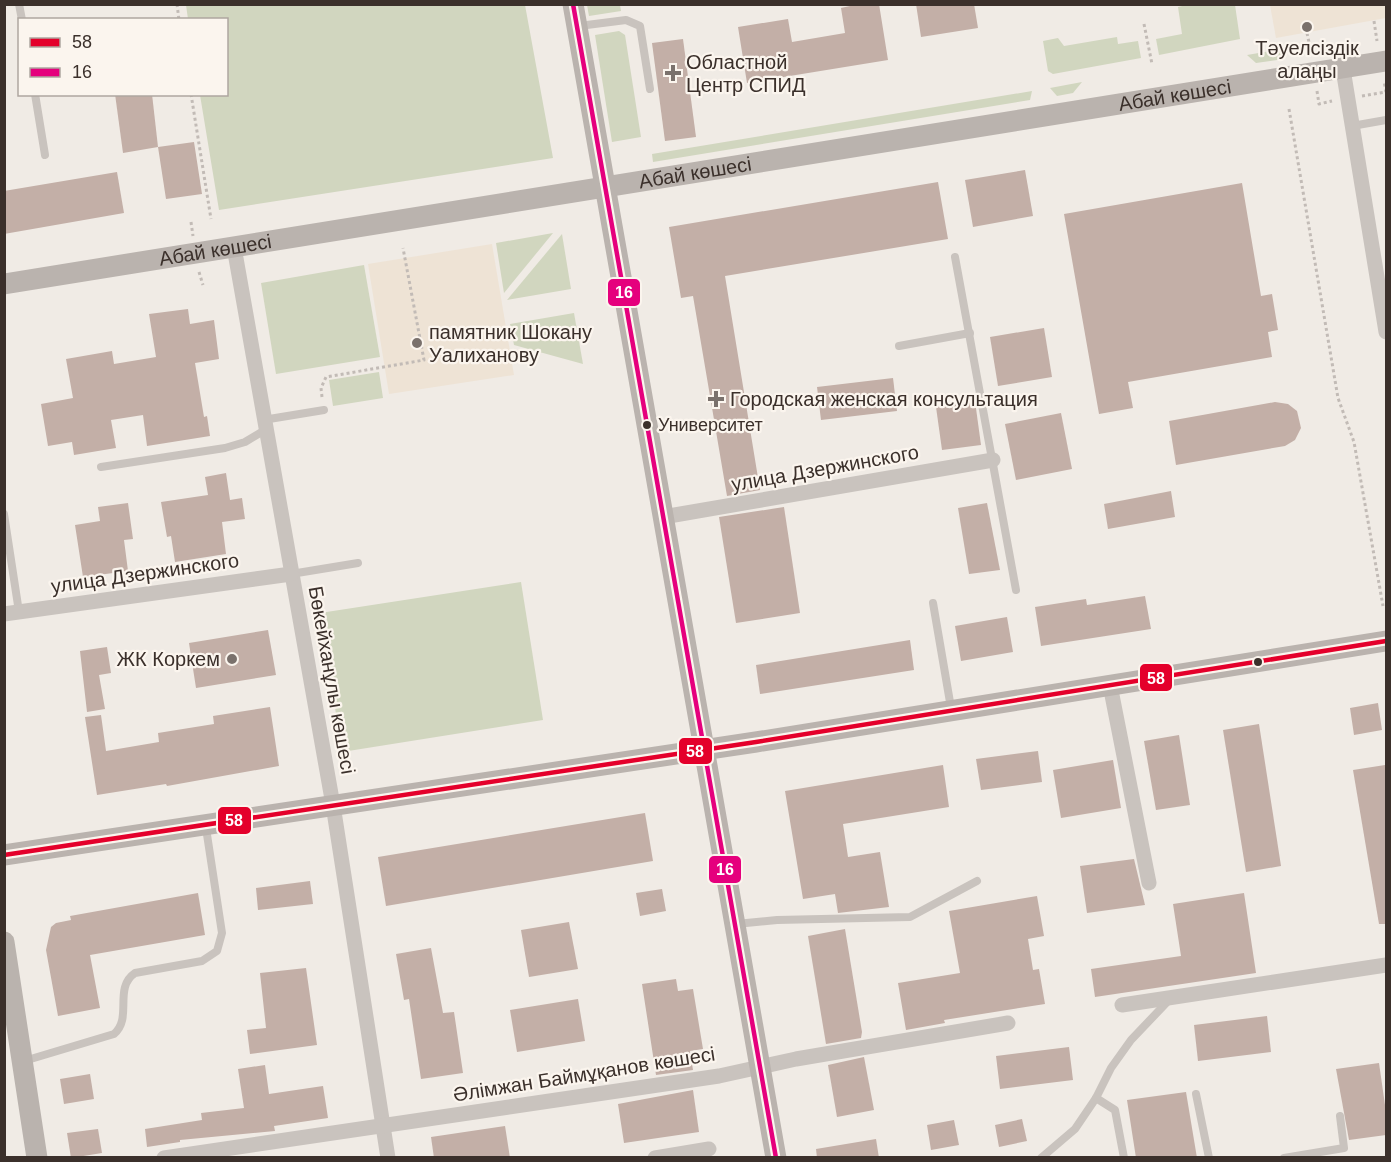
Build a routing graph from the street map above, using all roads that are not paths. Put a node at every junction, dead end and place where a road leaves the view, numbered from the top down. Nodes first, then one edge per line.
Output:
1 (573, 4) edge
2 (577, 27) junction
3 (1386, 62) edge
4 (1343, 69) junction
5 (650, 89) dead end
6 (34, 96) edge
7 (1386, 120) edge
8 (1352, 126) junction
9 (45, 155) dead end
10 (605, 188) junction
11 (234, 247) junction
12 (955, 257) dead end
13 (4, 284) edge
14 (1386, 322) edge
15 (970, 333) junction
16 (899, 346) dead end
17 (324, 410) road end
18 (264, 425) junction
19 (993, 460) junction
20 (101, 467) dead end
21 (4, 514) edge
22 (663, 516) junction
23 (358, 563) dead end
24 (291, 574) junction
25 (1016, 590) dead end
26 (933, 603) dead end
27 (12, 613) edge
28 (1386, 641) edge
29 (1110, 685) junction
30 (951, 710) junction
31 (704, 748) junction
32 (333, 805) junction
33 (205, 825) junction
34 (4, 855) edge
35 (977, 881) dead end
36 (1149, 883) dead end
37 (735, 925) junction
38 (4, 942) edge
39 (1386, 965) edge
40 (1173, 996) junction
41 (1122, 1005) dead end
42 (1008, 1023) dead end
43 (23, 1061) junction
44 (760, 1066) junction
45 (1196, 1094) dead end
46 (1096, 1098) junction
47 (1340, 1116) dead end
48 (383, 1126) junction
49 (709, 1149) dead end
50 (37, 1158) edge
51 (164, 1158) edge
52 (388, 1158) edge
53 (655, 1158) edge
54 (776, 1158) edge
55 (1041, 1158) edge
56 (1124, 1158) edge
57 (1209, 1158) edge
58 (1284, 1158) edge

1 - 2 street
2 - 5 lane
2 - 10 street
3 - 4 street, Абай көшесі
4 - 8 street
4 - 10 street, Абай көшесі
6 - 9 lane
7 - 8 lane
8 - 14 street
10 - 11 street, Абай көшесі
10 - 22 street
11 - 13 street, Абай көшесі
11 - 18 street, Бөкейханұлы көшесі
12 - 15 lane
15 - 16 lane
15 - 19 lane
17 - 18 lane
18 - 20 lane
18 - 24 street, Бөкейханұлы көшесі
19 - 22 street, улица Дзержинского
19 - 25 lane
21 - 27 lane
22 - 31 street
23 - 24 lane
24 - 27 street, улица Дзержинского
24 - 32 street, Бөкейханұлы көшесі
26 - 30 lane
28 - 29 street
29 - 30 street
29 - 36 street
30 - 31 street
31 - 32 street
31 - 37 street
32 - 33 street
32 - 48 street, Бөкейханұлы көшесі
33 - 34 street
33 - 43 lane
35 - 37 lane
37 - 44 street
38 - 43 street
39 - 40 street
40 - 41 street
40 - 46 lane
42 - 44 street, Әлімжан Баймұқанов көшесі
43 - 50 street
44 - 48 street, Әлімжан Баймұқанов көшесі
44 - 54 street
45 - 57 lane
46 - 55 lane
46 - 56 lane
47 - 58 lane
48 - 51 street, Әлімжан Баймұқанов көшесі
48 - 52 street, Бөкейханұлы көшесі
49 - 53 street

